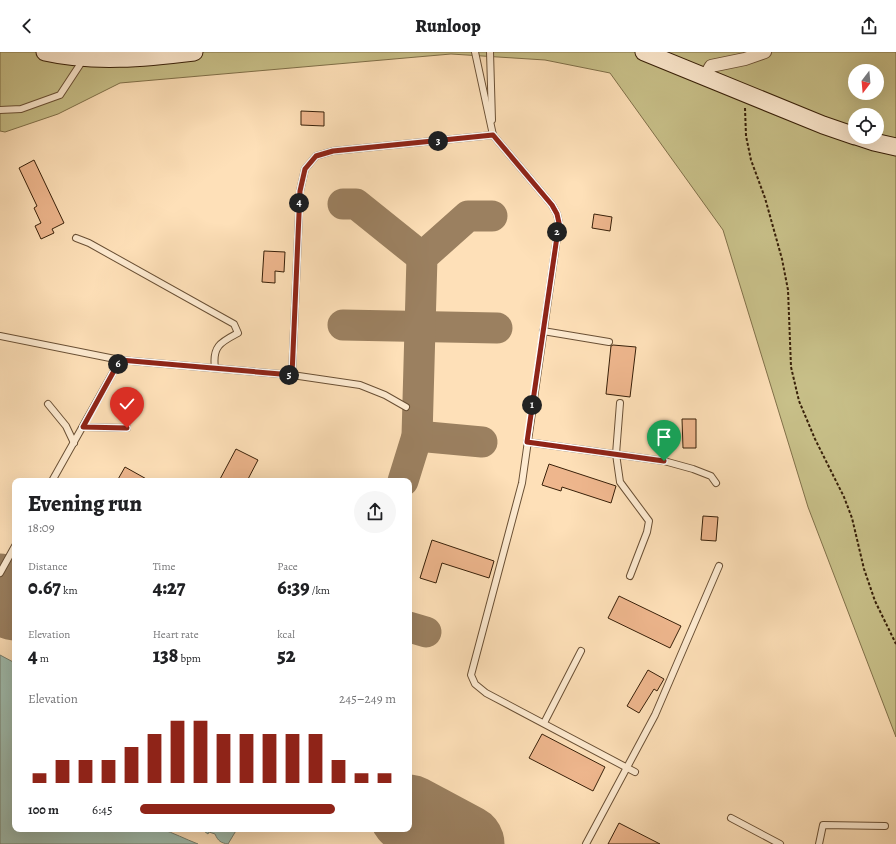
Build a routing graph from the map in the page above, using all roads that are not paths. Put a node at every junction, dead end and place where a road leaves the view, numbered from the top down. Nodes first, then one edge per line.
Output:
1 (45, 52) edge
2 (194, 52) edge
3 (475, 52) edge
4 (490, 52) edge
5 (644, 52) edge
6 (765, 52) edge
7 (164, 54) edge
8 (85, 57) junction
9 (705, 76) junction
10 (0, 110) edge
11 (848, 134) edge
12 (493, 135) junction
13 (883, 144) edge
14 (896, 147) edge
15 (76, 238) dead end
16 (543, 331) junction
17 (0, 336) edge
18 (609, 342) dead end
19 (120, 360) junction
20 (215, 368) junction
21 (292, 375) junction
22 (620, 403) dead end
23 (48, 404) dead end
24 (406, 407) dead end
25 (83, 427) junction
26 (127, 428) dead end
27 (527, 442) junction
28 (74, 443) junction
29 (616, 454) junction
30 (54, 478) edge
31 (716, 483) dead end
32 (12, 551) edge
33 (719, 566) dead end
34 (0, 573) edge
35 (630, 576) dead end
36 (581, 651) dead end
37 (544, 723) junction
38 (626, 767) junction
39 (635, 772) dead end
40 (732, 818) dead end
41 (886, 826) dead end
42 (586, 844) edge
43 (780, 844) edge
44 (819, 844) edge

1 - 8 street
2 - 7 street
3 - 12 lane
4 - 12 lane
5 - 9 street
6 - 9 street
7 - 8 street
8 - 10 lane
9 - 11 street
12 - 16 lane
12 - 21 lane
13 - 14 street
15 - 20 lane
16 - 18 lane
16 - 27 lane
17 - 19 lane
19 - 20 lane
19 - 25 lane
20 - 21 lane
21 - 24 lane
22 - 29 lane
23 - 28 lane
25 - 26 lane
25 - 28 lane
27 - 29 lane
27 - 37 lane
28 - 30 lane
29 - 31 lane
29 - 35 lane
32 - 34 lane
33 - 38 lane
36 - 37 lane
37 - 38 lane
38 - 39 lane
38 - 42 lane
40 - 43 lane
41 - 44 lane

